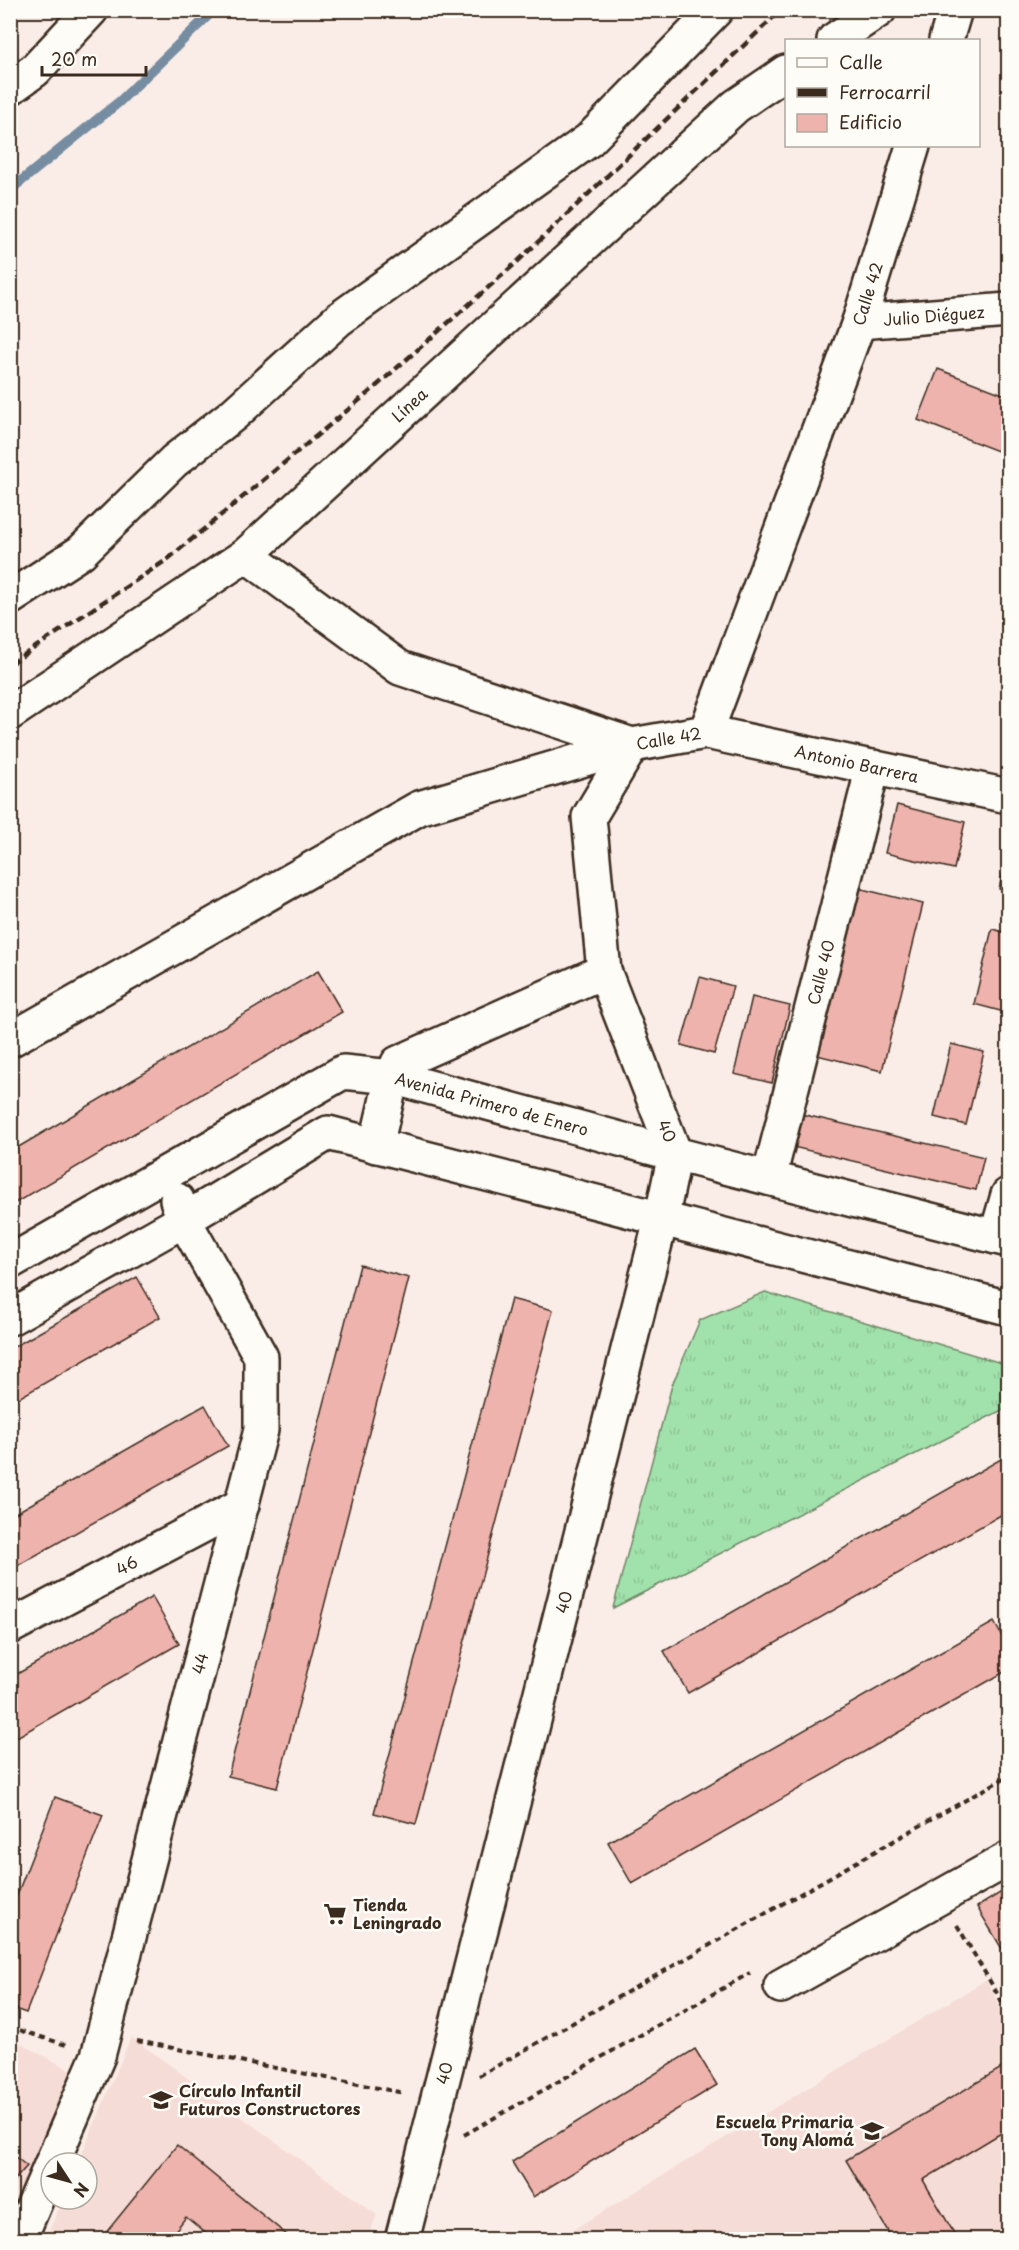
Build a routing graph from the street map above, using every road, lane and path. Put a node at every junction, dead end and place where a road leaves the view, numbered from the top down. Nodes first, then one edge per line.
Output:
1 (91, 10) edge
2 (716, 10) edge
3 (879, 10) edge
4 (955, 10) edge
5 (836, 39) edge
6 (946, 39) edge
7 (785, 73) edge
8 (10, 88) edge
9 (913, 147) edge
10 (1008, 310) edge
11 (859, 322) junction
12 (246, 555) junction
13 (10, 598) edge
14 (10, 713) edge
15 (706, 732) junction
16 (632, 745) junction
17 (873, 767) junction
18 (1008, 796) edge
19 (604, 971) junction
20 (10, 1040) edge
21 (392, 1077) junction
22 (376, 1146) junction
23 (675, 1154) junction
24 (167, 1174) junction
25 (769, 1178) junction
26 (1008, 1195) edge
27 (184, 1220) junction
28 (661, 1220) junction
29 (1002, 1239) edge
30 (10, 1262) edge
31 (1008, 1308) edge
32 (10, 1318) edge
33 (242, 1505) junction
34 (10, 1627) edge
35 (1008, 1776) edge
36 (1008, 1860) edge
37 (941, 1897) junction
38 (751, 1972) dead end
39 (781, 1986) dead end
40 (1008, 2012) edge
41 (10, 2027) edge
42 (101, 2045) junction
43 (437, 2100) junction
44 (57, 2151) edge
45 (423, 2158) junction
46 (39, 2194) edge
47 (19, 2240) edge
48 (402, 2240) edge

1 - 8 street
2 - 13 street
3 - 5 street
4 - 6 street
7 - 12 street, Línea
9 - 11 street, Calle 42
10 - 11 street, Julio Diéguez
11 - 15 street, Calle 42
12 - 14 street, Línea
12 - 16 street
15 - 16 street, Calle 42
15 - 17 street, Antonio Barrera
16 - 19 street, Calle 42
16 - 20 street
17 - 18 street, Antonio Barrera
17 - 25 street, Calle 40
19 - 21 street
19 - 23 street, 40
21 - 22 street
21 - 23 street, Avenida Primero de Enero
21 - 24 street, Avenida Primero de Enero
22 - 27 street
22 - 28 street
23 - 25 street, Avenida Primero de Enero
23 - 28 street, 40
24 - 27 street, 44
24 - 30 street, Avenida Primero de Enero
25 - 29 street, Avenida Primero de Enero
26 - 29 street
27 - 32 street
27 - 33 street, 44
28 - 31 street
28 - 43 street, 40
33 - 34 street, 46
33 - 42 street, 44
35 - 43 path
36 - 37 street
37 - 39 street
37 - 40 path
38 - 45 path
41 - 42 path
42 - 43 path
42 - 44 street, 44
43 - 45 street, 40
45 - 48 street, 40
46 - 47 street, 44

